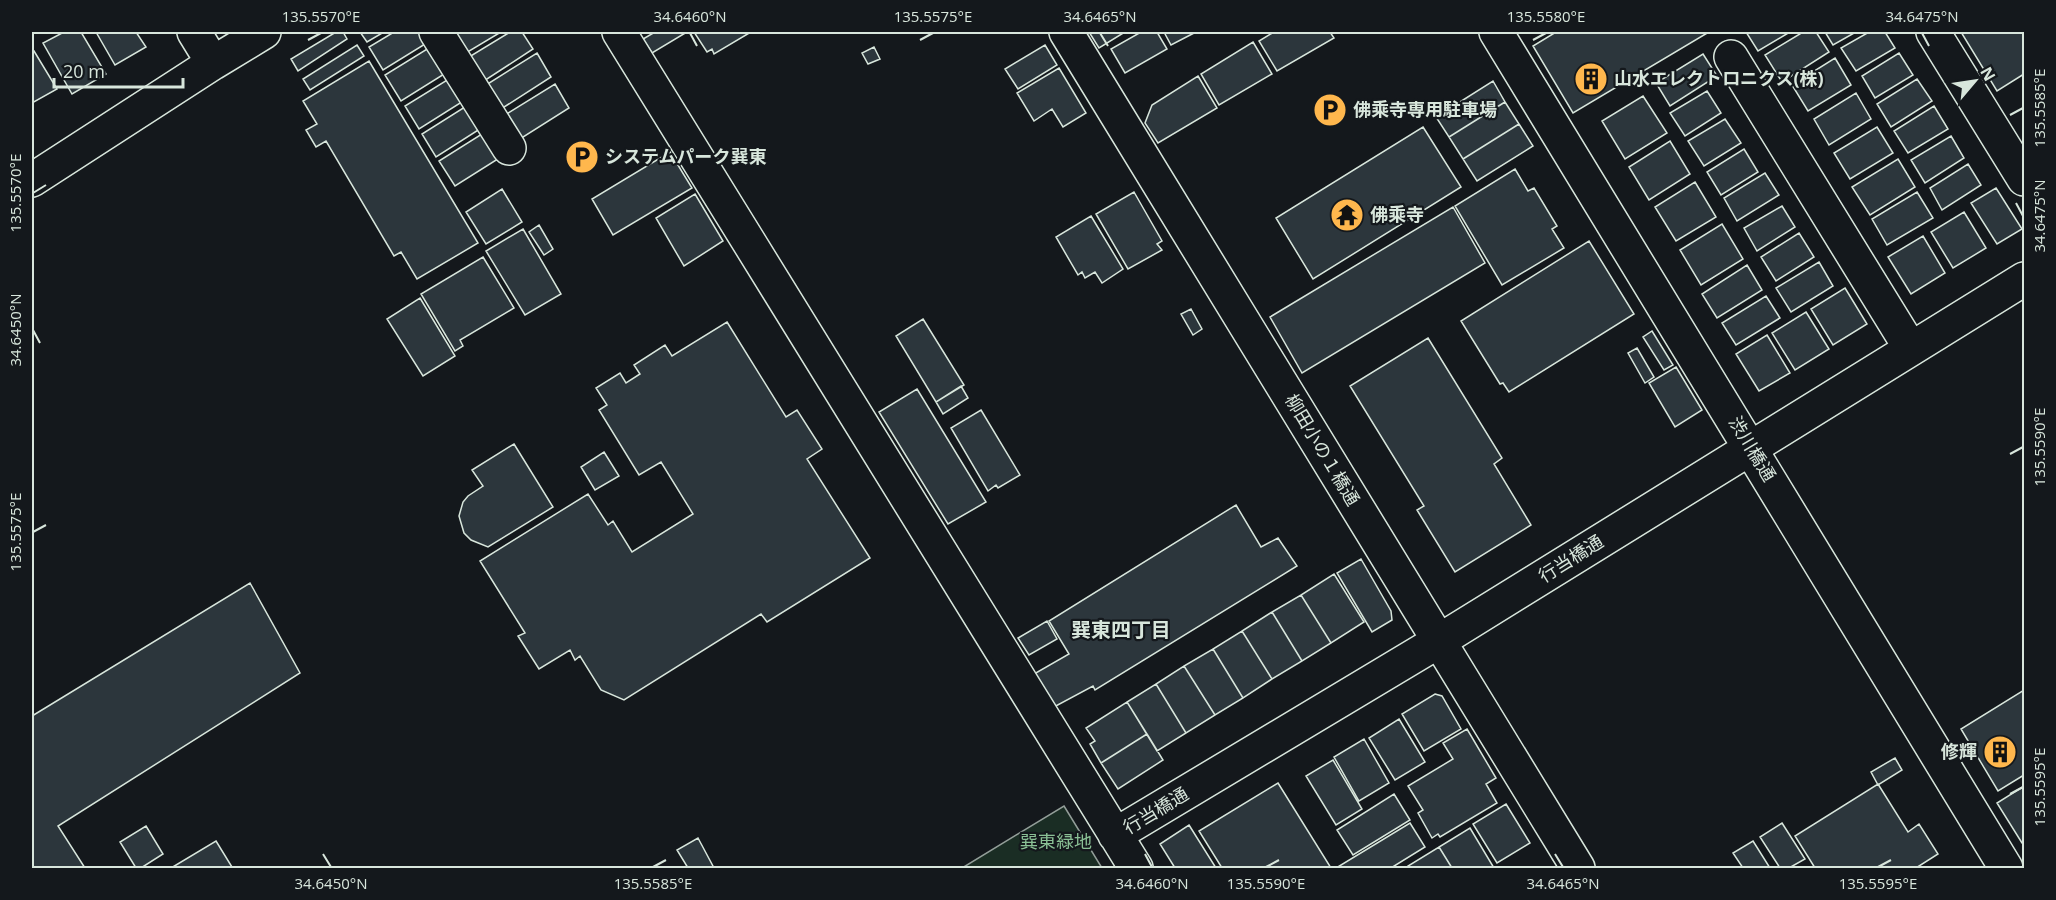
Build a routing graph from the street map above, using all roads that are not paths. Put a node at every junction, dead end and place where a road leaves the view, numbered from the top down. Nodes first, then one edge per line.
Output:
1 (194, 32) edge
2 (264, 32) edge
3 (436, 32) edge
4 (619, 32) edge
5 (1066, 32) edge
6 (1496, 32) edge
7 (1934, 32) edge
8 (1731, 57) dead end
9 (213, 63) junction
10 (509, 148) dead end
11 (2025, 179) edge
12 (32, 180) edge
13 (2025, 279) edge
14 (1911, 349) junction
15 (1752, 449) junction
16 (1439, 641) junction
17 (1115, 835) junction
18 (2025, 866) edge
19 (1136, 868) edge
20 (1578, 868) edge
21 (2006, 868) edge
22 (2020, 868) edge

1 - 9 street
2 - 9 street
3 - 10 street
4 - 17 street
5 - 16 street, 柳田小の１橋通
6 - 15 street, 渋川橋通
7 - 11 street
8 - 14 street
9 - 12 street
13 - 14 street, 行当橋通
14 - 15 street, 行当橋通
15 - 16 street, 行当橋通
15 - 21 street, 渋川橋通
16 - 17 street, 行当橋通
16 - 20 street, 柳田小の１橋通
17 - 19 street
18 - 22 street

